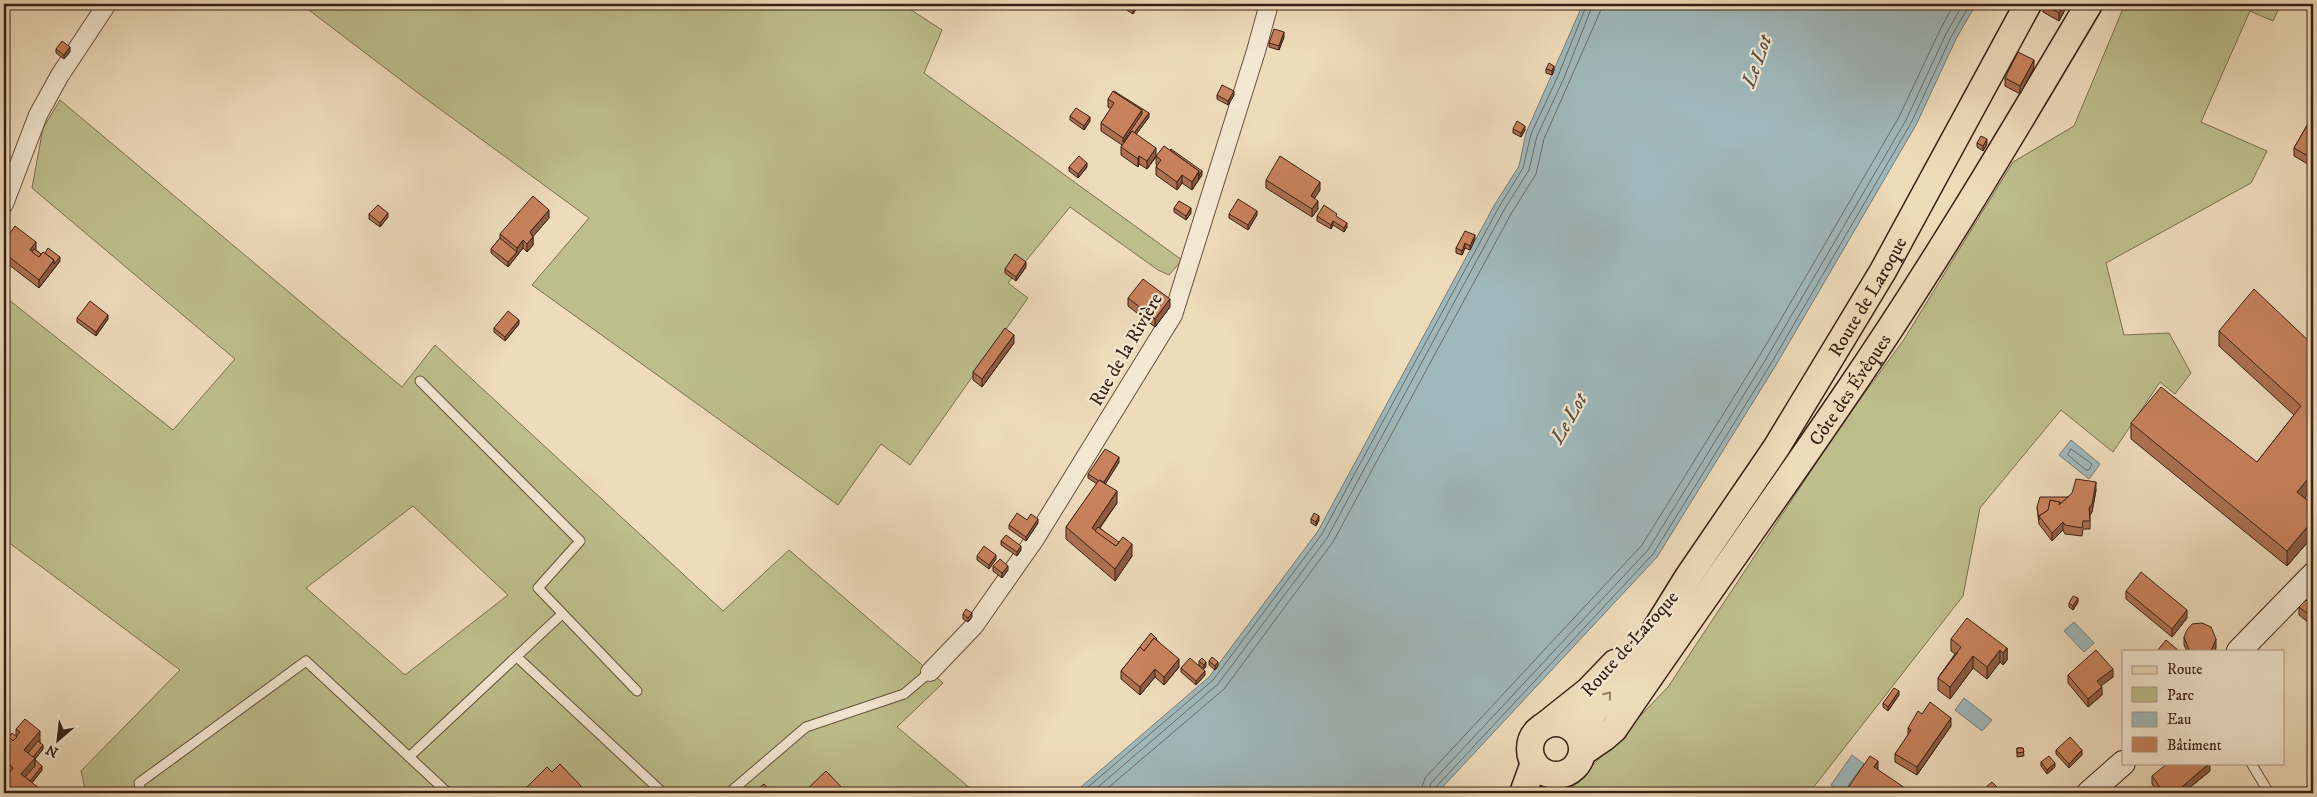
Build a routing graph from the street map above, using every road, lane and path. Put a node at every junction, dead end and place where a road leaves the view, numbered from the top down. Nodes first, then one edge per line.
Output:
1 (107, 4) edge
2 (1268, 4) edge
3 (2028, 4) edge
4 (2089, 4) edge
5 (4, 204) edge
6 (420, 381) dead end
7 (2313, 575) edge
8 (1688, 577) junction
9 (562, 614) junction
10 (2240, 650) edge
11 (517, 656) junction
12 (930, 672) joint
13 (637, 691) dead end
14 (1544, 726) junction
15 (1580, 742) junction
16 (409, 757) junction
17 (1534, 763) junction
18 (2122, 764) edge
19 (2252, 764) edge
20 (1561, 776) junction
21 (140, 793) edge
22 (448, 793) edge
23 (663, 793) edge
24 (729, 793) edge
25 (1523, 793) edge
26 (1543, 793) edge
27 (2089, 793) edge
28 (2268, 793) edge

1 - 5 street
2 - 12 street, Rue de la Rivière
3 - 8 main road, Route de Laroque
4 - 15 main road, Côte des Évêques
6 - 9 lane
7 - 10 street
8 - 14 main road, Route de Laroque
15 -> 8 main road, Route de Laroque
9 - 11 lane
9 - 13 lane
11 - 16 lane
11 - 23 lane
12 - 24 lane
14 - 15 main road
14 - 17 main road
15 - 20 main road
16 - 21 lane
16 - 22 lane
17 - 20 main road
17 - 25 main road
18 - 27 street
19 - 28 lane
20 - 26 main road

